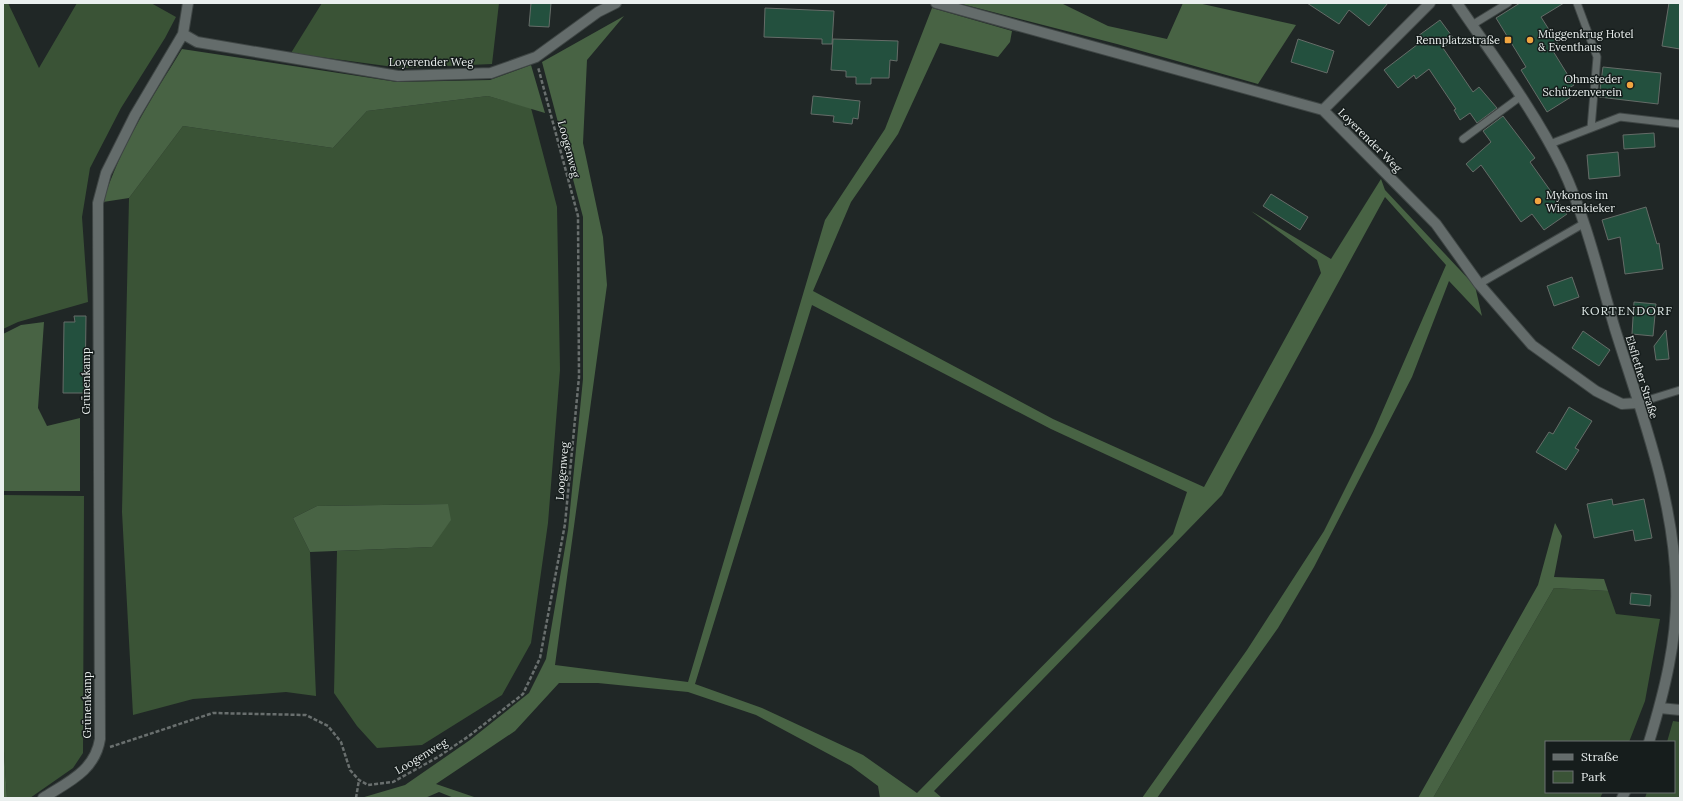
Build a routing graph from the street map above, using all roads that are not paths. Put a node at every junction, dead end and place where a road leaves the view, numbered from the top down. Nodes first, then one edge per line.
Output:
1 (188, 3) edge
2 (616, 3) edge
3 (936, 3) edge
4 (1430, 3) edge
5 (1457, 3) edge
6 (1508, 3) edge
7 (1577, 3) edge
8 (1472, 25) junction
9 (183, 34) junction
10 (1520, 97) junction
11 (1323, 110) junction
12 (1680, 124) edge
13 (1591, 128) junction
14 (1463, 139) dead end
15 (1550, 144) junction
16 (1583, 224) junction
17 (1479, 284) junction
18 (1680, 390) edge
19 (1638, 403) junction
20 (1660, 708) junction
21 (1680, 710) edge
22 (1649, 741) edge
23 (43, 798) edge

1 - 9 street
2 - 9 street, Loyerender Weg
3 - 11 street, Loyerender Weg
4 - 11 street
5 - 8 street, Elsflether Straße
6 - 8 lane
7 - 13 lane
8 - 10 street, Elsflether Straße
9 - 23 street, Grünenkamp
10 - 14 lane
10 - 15 street, Elsflether Straße
11 - 17 street, Loyerender Weg
12 - 13 lane
13 - 15 lane
15 - 16 street, Elsflether Straße
16 - 17 lane
16 - 19 street, Elsflether Straße
17 - 19 street, Loyerender Weg
18 - 19 lane
19 - 20 street, Elsflether Straße
20 - 21 street
20 - 22 street, Elsflether Straße

